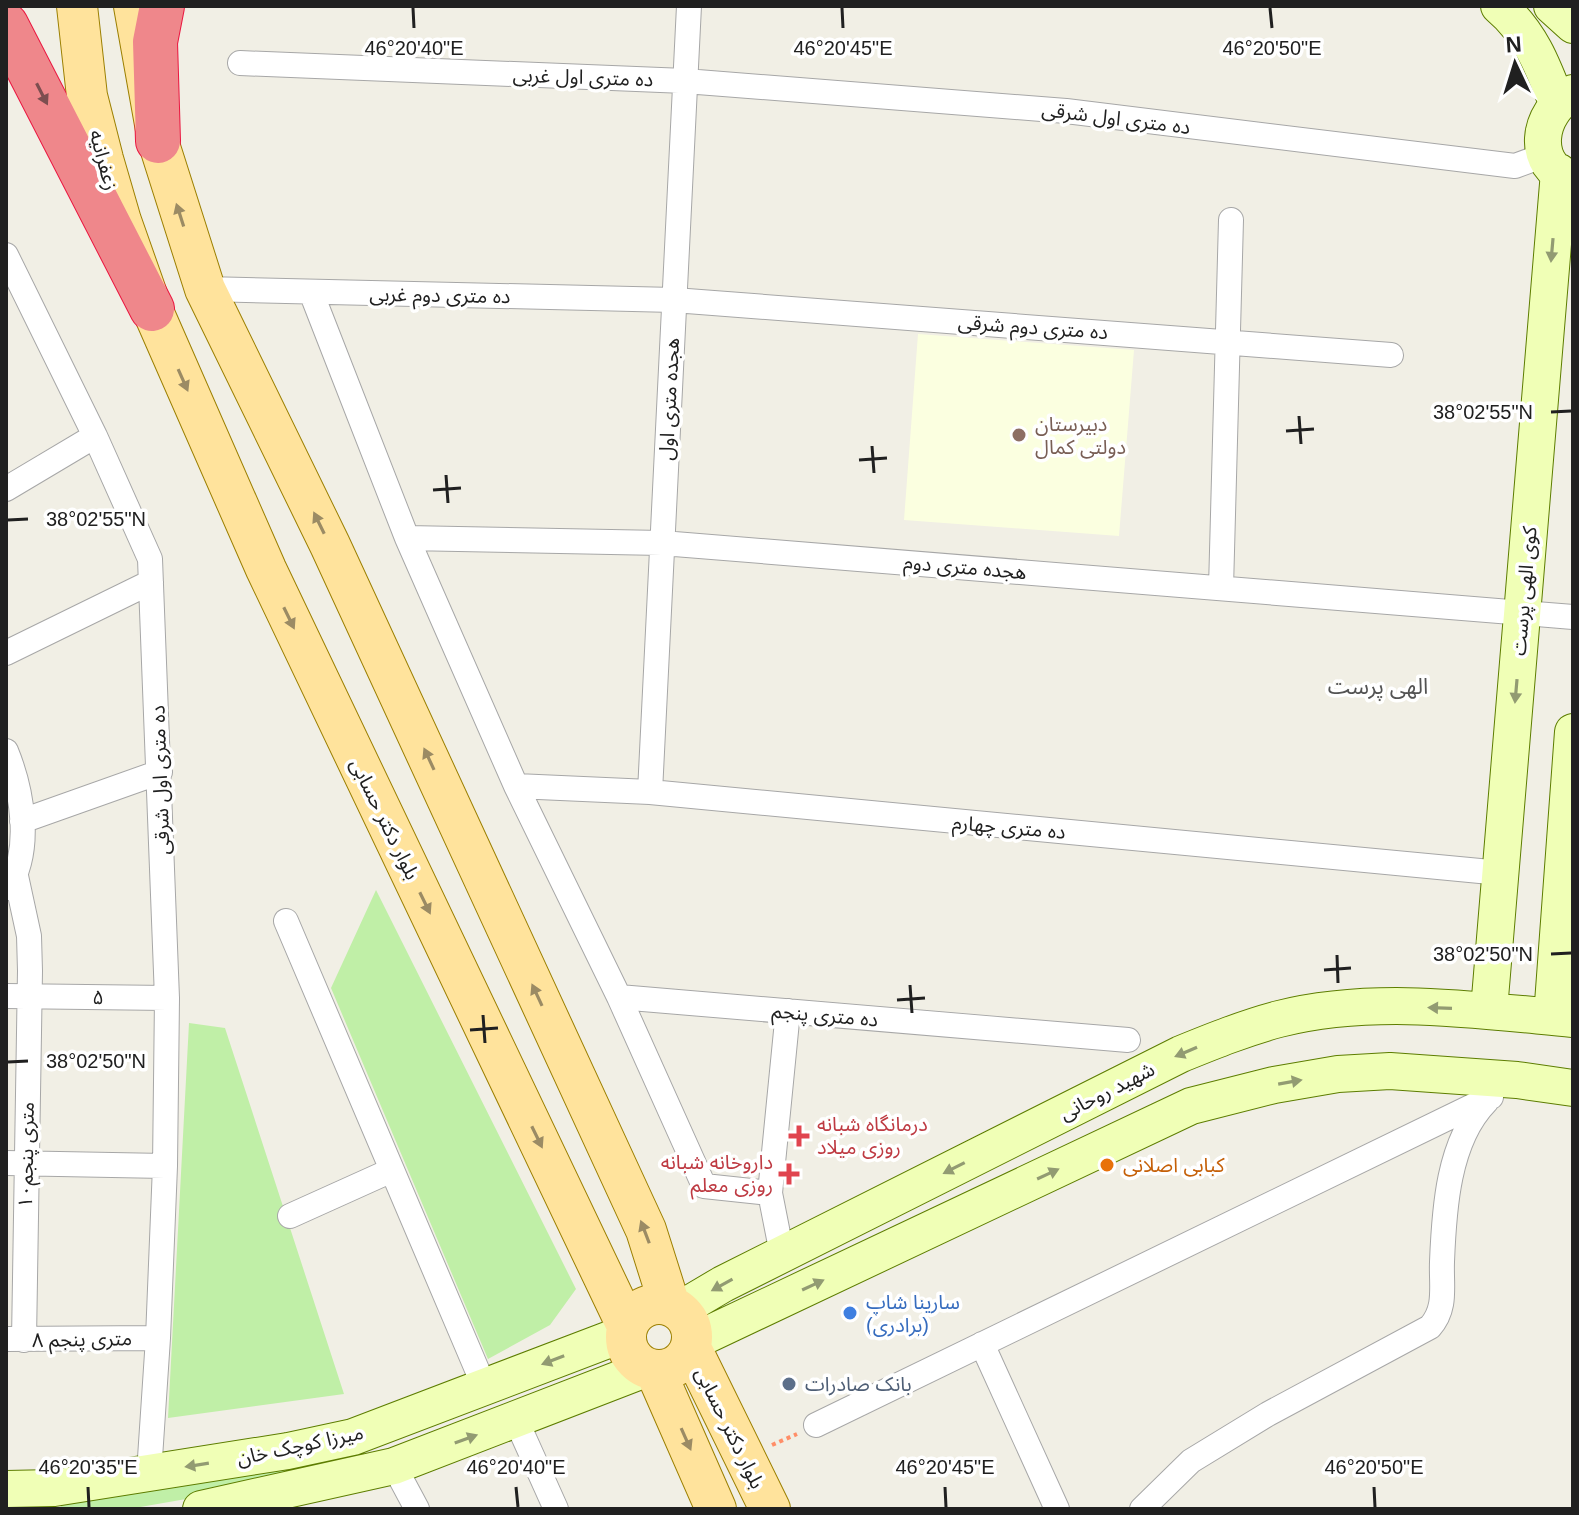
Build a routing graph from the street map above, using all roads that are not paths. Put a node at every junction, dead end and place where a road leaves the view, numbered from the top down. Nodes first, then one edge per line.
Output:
1 (77, 6) edge
2 (134, 6) edge
3 (162, 6) edge
4 (689, 6) edge
5 (1499, 6) edge
6 (1552, 6) edge
7 (6, 25) edge
8 (1573, 25) edge
9 (240, 63) dead end
10 (685, 81) junction
11 (1565, 98) edge
12 (158, 141) junction
13 (1559, 170) edge
14 (1231, 220) dead end
15 (6, 255) edge
16 (205, 289) junction
17 (311, 292) junction
18 (16, 299) edge
19 (674, 300) junction
20 (152, 309) junction
21 (1228, 342) junction
22 (1391, 355) dead end
23 (95, 436) junction
24 (6, 489) edge
25 (407, 538) junction
26 (662, 543) junction
27 (151, 582) junction
28 (1221, 588) junction
29 (1522, 613) junction
30 (1573, 617) edge
31 (6, 653) edge
32 (1573, 732) edge
33 (6, 751) edge
34 (160, 772) junction
35 (516, 786) junction
36 (650, 792) junction
37 (16, 836) edge
38 (1501, 873) junction
39 (11, 884) edge
40 (1567, 887) edge
41 (286, 921) dead end
42 (17, 996) edge
43 (619, 997) junction
44 (167, 998) junction
45 (1489, 1010) junction
46 (788, 1011) junction
47 (1562, 1018) edge
48 (1128, 1040) dead end
49 (1504, 1088) junction
50 (1573, 1088) edge
51 (16, 1163) edge
52 (165, 1166) junction
53 (392, 1170) junction
54 (770, 1193) junction
55 (290, 1216) dead end
56 (782, 1254) junction
57 (683, 1326) junction
58 (626, 1329) junction
59 (158, 1338) junction
60 (15, 1340) edge
61 (982, 1344) junction
62 (652, 1369) junction
63 (484, 1386) junction
64 (516, 1420) junction
65 (816, 1425) road end
66 (353, 1437) junction
67 (292, 1450) junction
68 (380, 1469) junction
69 (149, 1473) junction
70 (301, 1488) junction
71 (26, 1495) edge
72 (1049, 1506) edge
73 (201, 1509) edge
74 (417, 1509) edge
75 (556, 1509) edge
76 (716, 1509) edge
77 (770, 1509) edge
78 (1142, 1509) edge

1 - 20 main road, زعفرانیه
2 - 12 main road
3 - 12 highway
4 - 10 street, هجده متری اول
5 - 11 main road
6 - 8 main road
7 -> 20 highway
9 - 10 street, ده متری اول غربی
10 - 13 street, ده متری اول شرقی
10 - 19 street, هجده متری اول
11 - 13 main road, کوی الهی پرست
16 -> 12 main road
13 -> 29 main road, کوی الهی پرست
14 - 21 street
15 - 18 street, ده متری اول شرقی
16 - 17 street, ده متری دوم غربی
57 -> 16 main road, بلوار دکتر حسابی
17 - 19 street, ده متری دوم غربی
17 - 25 street
18 - 23 street, ده متری اول شرقی
19 - 21 street, ده متری دوم شرقی
19 - 26 street, هجده متری اول
20 -> 58 main road, بلوار دکتر حسابی
21 - 22 street, ده متری دوم شرقی
21 - 28 street
23 - 24 street
23 - 27 street, ده متری اول شرقی
25 - 26 street, هجده متری دوم
25 - 35 street
26 - 28 street, هجده متری دوم
26 - 36 street, هجده متری اول
27 - 31 street
27 - 34 street, ده متری اول شرقی
28 - 29 street, هجده متری دوم
29 - 30 street, هجده متری دوم
29 -> 38 main road, کوی الهی پرست
32 - 40 main road
33 - 37 street
34 - 37 street
34 - 44 street, ده متری اول شرقی
35 - 36 street, ده متری چهارم
35 - 43 street
36 - 38 street, ده متری چهارم
37 - 39 street
38 - 45 main road, کوی الهی پرست
39 - 42 street, ۱۰متری پنجم
40 - 47 main road
41 - 53 street
42 - 44 street, ۵
42 - 51 street, ۱۰متری پنجم
43 - 46 street, ده متری پنجم
43 - 54 street
44 - 52 street, ده متری اول شرقی
45 - 47 main road, شهید روحانی
45 -> 56 main road, شهید روحانی
46 - 48 street, ده متری پنجم
46 - 54 street
49 - 50 main road
57 -> 49 main road
49 - 61 street
49 - 78 street
51 - 52 street
51 - 60 street, ۱۰متری پنجم
52 - 59 street, ده متری اول شرقی
53 - 55 street
53 - 63 street
54 - 56 street
56 -> 57 main road, شهید روحانی
57 - 58 main road
57 - 62 main road
57 - 77 main road, بلوار دکتر حسابی
58 - 62 main road
58 -> 63 main road, میرزا کوچک خان
59 - 60 street, ۸ متری پنجم
59 - 69 street, ده متری اول شرقی
61 - 65 street
61 - 72 street
62 - 64 main road, میرزا کوچک خان
62 -> 76 main road
63 - 66 main road, میرزا کوچک خان
68 -> 64 main road, میرزا کوچک خان
64 - 75 street
66 - 67 main road, میرزا کوچک خان
66 - 68 main road
67 -> 69 main road, میرزا کوچک خان
67 - 70 main road
68 - 70 main road, میرزا کوچک خان
68 - 74 street
69 - 71 main road, میرزا کوچک خان
70 - 73 main road, میرزا کوچک خان

